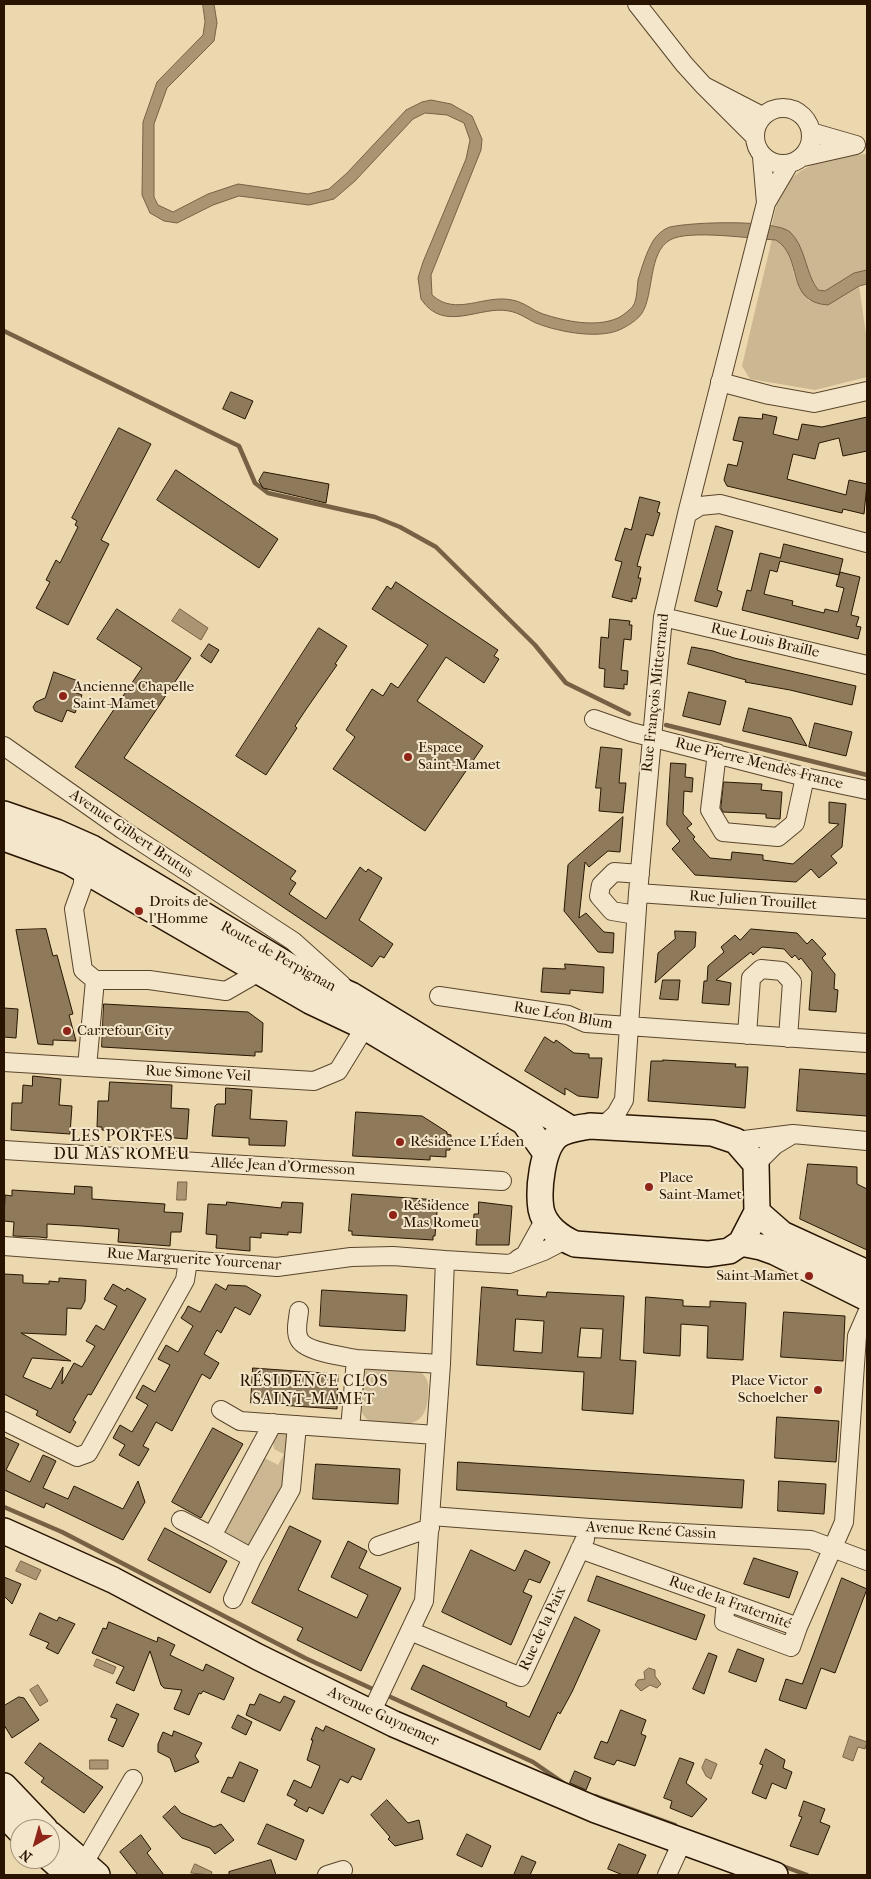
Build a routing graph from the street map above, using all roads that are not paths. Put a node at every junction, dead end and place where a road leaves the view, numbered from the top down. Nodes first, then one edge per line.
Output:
1 (638, 4) edge
2 (704, 86) junction
3 (762, 116) junction
4 (811, 132) junction
5 (754, 136) junction
6 (862, 144) edge
7 (762, 157) junction
8 (796, 160) junction
9 (764, 210) junction
10 (720, 382) junction
11 (867, 391) edge
12 (693, 510) junction
13 (867, 543) edge
14 (663, 617) junction
15 (867, 665) edge
16 (594, 719) dead end
17 (652, 737) junction
18 (4, 746) edge
19 (716, 753) junction
20 (805, 778) junction
21 (867, 790) edge
22 (4, 814) edge
23 (4, 838) edge
24 (78, 866) junction
25 (640, 874) junction
26 (638, 893) junction
27 (867, 909) edge
28 (636, 915) junction
29 (259, 972) junction
30 (94, 980) junction
31 (351, 996) junction
32 (440, 996) dead end
33 (364, 1026) junction
34 (628, 1027) junction
35 (747, 1035) junction
36 (788, 1038) junction
37 (867, 1043) edge
38 (4, 1062) edge
39 (87, 1067) junction
40 (624, 1100) junction
41 (602, 1127) junction
42 (571, 1130) junction
43 (643, 1130) junction
44 (793, 1134) junction
45 (867, 1140) edge
46 (736, 1141) junction
47 (4, 1150) edge
48 (545, 1152) junction
49 (756, 1164) junction
50 (502, 1181) dead end
51 (757, 1212) junction
52 (545, 1218) junction
53 (565, 1240) junction
54 (741, 1243) junction
55 (4, 1246) edge
56 (445, 1260) junction
57 (188, 1261) junction
58 (508, 1264) junction
59 (867, 1273) edge
60 (867, 1298) edge
61 (299, 1311) dead end
62 (867, 1313) edge
63 (356, 1359) junction
64 (441, 1364) junction
65 (222, 1410) dead end
66 (4, 1421) edge
67 (273, 1423) junction
68 (297, 1425) junction
69 (350, 1429) junction
70 (436, 1435) junction
71 (181, 1520) dead end
72 (430, 1522) junction
73 (590, 1528) junction
74 (4, 1531) edge
75 (212, 1536) junction
76 (378, 1546) dead end
77 (832, 1548) junction
78 (580, 1549) junction
79 (252, 1558) junction
80 (867, 1561) edge
81 (233, 1599) dead end
82 (410, 1631) junction
83 (377, 1699) junction
84 (133, 1779) dead end
85 (4, 1786) edge
86 (35, 1819) edge
87 (682, 1842) junction
88 (60, 1845) edge
89 (60, 1862) edge
90 (84, 1871) edge
91 (667, 1875) edge
92 (775, 1875) edge

1 - 2 street
2 - 3 street
2 - 5 street
3 - 4 street
3 - 5 street
4 - 6 street
4 - 8 street
5 - 7 street
6 - 8 street
7 - 8 street
7 - 9 street
8 - 9 street
9 - 10 street, Rue François Mitterrand
10 - 11 street
10 - 12 street, Rue François Mitterrand
12 - 13 street
12 - 14 street, Rue François Mitterrand
14 - 15 street, Rue Louis Braille
14 - 17 street, Rue François Mitterrand
16 - 17 street, Rue Pierre Mendès-France
17 - 19 street, Rue Pierre Mendès-France
17 - 25 street, Rue François Mitterrand
18 - 31 street, Avenue Gilbert Brutus
19 - 20 street, Rue Pierre Mendès-France
19 - 20 street
20 - 21 street, Rue Pierre Mendès-France
22 - 31 main road, Route de Perpignan
23 - 24 main road, Route de Perpignan
24 - 29 main road, Route de Perpignan
24 - 30 street
25 - 26 street, Rue François Mitterrand
25 - 28 street
26 - 27 street, Rue Julien Trouillet
26 - 28 street, Rue François Mitterrand
28 - 34 street, Rue François Mitterrand
29 - 30 street
29 - 33 main road, Route de Perpignan
30 - 39 street
31 - 42 main road, Route de Perpignan
32 - 34 street, Rue Léon Blum
33 - 39 street, Rue Simone Veil
33 - 48 main road, Route de Perpignan
34 - 35 street, Rue Léon Blum
34 - 40 street, Rue François Mitterrand
35 - 36 street, Rue Léon Blum
35 - 36 street
36 - 37 street, Rue Léon Blum
38 - 39 street, Rue Simone Veil
40 - 41 street
40 - 43 street
41 - 42 main road
41 - 43 main road
42 - 48 main road
43 - 46 main road
44 - 45 street
44 - 46 street
44 - 49 street
46 - 49 main road
47 - 50 street, Allée Jean d'Ormesson
48 - 52 main road
49 - 51 main road
51 - 54 main road
51 - 59 main road
52 - 53 main road
52 - 58 street
53 - 54 main road
53 - 58 street
54 - 60 main road
55 - 57 street, Rue Marguerite Yourcenar
56 - 57 street, Rue Marguerite Yourcenar
56 - 58 street, Rue Marguerite Yourcenar
56 - 64 street
57 - 66 street
61 - 63 street
62 - 77 street, Rue de la Fraternité
63 - 64 street
63 - 69 street
64 - 70 street
65 - 67 street
67 - 68 street
67 - 75 street
68 - 69 street
68 - 79 street
69 - 70 street
70 - 72 street
71 - 75 street
72 - 73 street, Avenue René Cassin
72 - 76 street
72 - 82 street
73 - 77 street, Avenue René Cassin
73 - 78 street, Rue de la Paix
74 - 83 main road, Avenue Guynemer
75 - 79 street
77 - 78 street, Rue de la Fraternité
77 - 80 street, Avenue René Cassin
78 - 82 street, Rue de la Paix
79 - 81 street
82 - 83 street
83 - 87 main road, Avenue Guynemer
84 - 90 street
85 - 86 main road
87 - 91 street
87 - 92 main road, Avenue Guynemer
88 - 90 main road
89 - 90 main road

